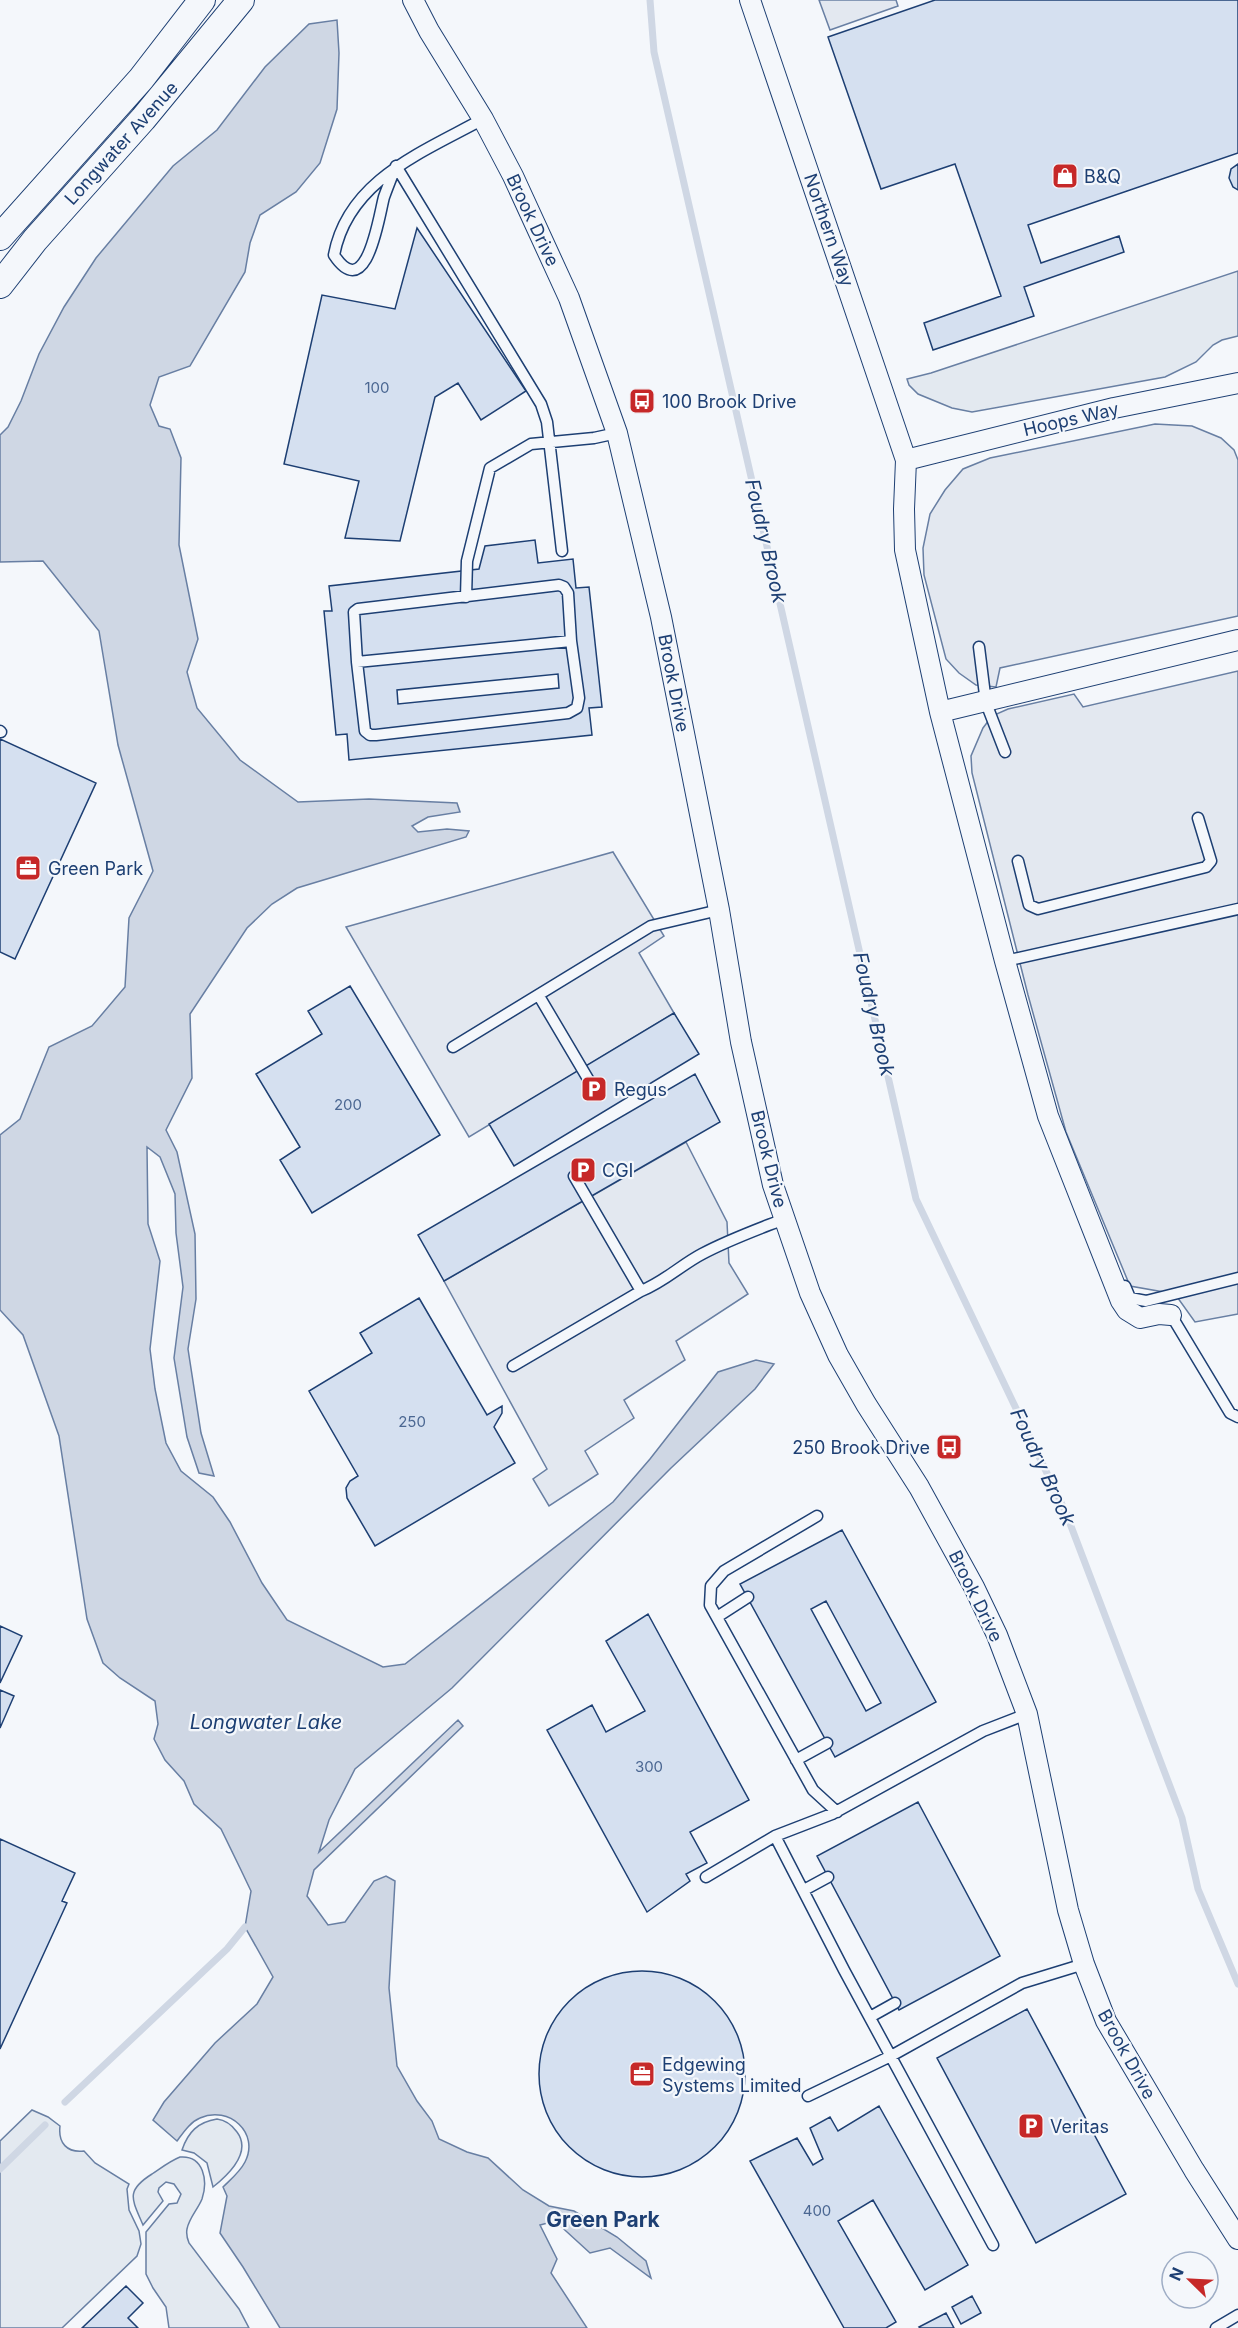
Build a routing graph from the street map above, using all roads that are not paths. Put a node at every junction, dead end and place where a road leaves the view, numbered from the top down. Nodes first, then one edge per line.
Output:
1 (202, 0) edge
2 (241, 0) edge
3 (401, 0) edge
4 (413, 0) edge
5 (750, 0) edge
6 (429, 31) junction
7 (483, 119) junction
8 (396, 166) junction
9 (0, 237) edge
10 (0, 285) edge
11 (1238, 383) edge
12 (617, 433) junction
13 (549, 441) junction
14 (906, 460) junction
15 (562, 551) dead end
16 (466, 597) junction
17 (1238, 640) edge
18 (571, 641) junction
19 (979, 647) dead end
20 (357, 662) junction
21 (986, 703) junction
22 (940, 712) junction
23 (1005, 752) dead end
24 (1198, 818) dead end
25 (1018, 861) dead end
26 (1238, 909) edge
27 (719, 910) junction
28 (1005, 961) junction
29 (539, 996) junction
30 (453, 1047) dead end
31 (594, 1089) dead end
32 (574, 1176) dead end
33 (784, 1219) junction
34 (1107, 1269) junction
35 (1238, 1278) edge
36 (641, 1291) junction
37 (1172, 1315) joint
38 (513, 1366) dead end
39 (1238, 1417) edge
40 (817, 1516) dead end
41 (747, 1597) dead end
42 (717, 1617) junction
43 (1027, 1714) junction
44 (827, 1743) dead end
45 (796, 1760) junction
46 (837, 1812) junction
47 (775, 1836) junction
48 (706, 1877) dead end
49 (828, 1877) dead end
50 (804, 1890) junction
51 (1084, 1964) junction
52 (895, 2003) dead end
53 (870, 2017) junction
54 (891, 2056) junction
55 (808, 2096) dead end
56 (1238, 2239) edge
57 (993, 2245) dead end
58 (1238, 2315) edge
59 (1216, 2328) edge

1 - 9 street, Longwater Avenue
2 - 10 street, Longwater Avenue
3 - 6 street, Brook Drive
4 - 6 street, Brook Drive
5 - 14 street, Northern Way
6 - 7 street, Brook Drive
7 - 8 lane
7 - 12 street, Brook Drive
8 - 8 lane
8 - 13 lane
11 - 14 street, Hoops Way
12 - 13 lane
12 - 27 street, Brook Drive
13 - 15 lane
13 - 16 lane
14 - 22 street
16 - 18 lane
16 - 20 lane
17 - 21 street
18 - 20 lane
18 - 20 lane
19 - 21 lane
21 - 22 street
21 - 23 lane
22 - 28 street
24 - 25 lane
26 - 28 lane
27 - 29 lane
27 - 33 street, Brook Drive
28 - 34 street
29 - 30 lane
29 - 31 lane
32 - 36 lane
33 - 36 lane
33 - 43 street, Brook Drive
34 - 35 lane
34 - 37 street
36 - 38 lane
37 - 39 lane
40 - 42 lane
41 - 42 lane
42 - 45 lane
43 - 46 lane
43 - 51 street, Brook Drive
44 - 45 lane
45 - 46 lane
46 - 47 lane
47 - 48 lane
47 - 50 lane
49 - 50 lane
50 - 53 lane
51 - 54 lane
51 - 56 street, Brook Drive
52 - 53 lane
53 - 54 lane
54 - 55 lane
54 - 57 lane
58 - 59 lane

